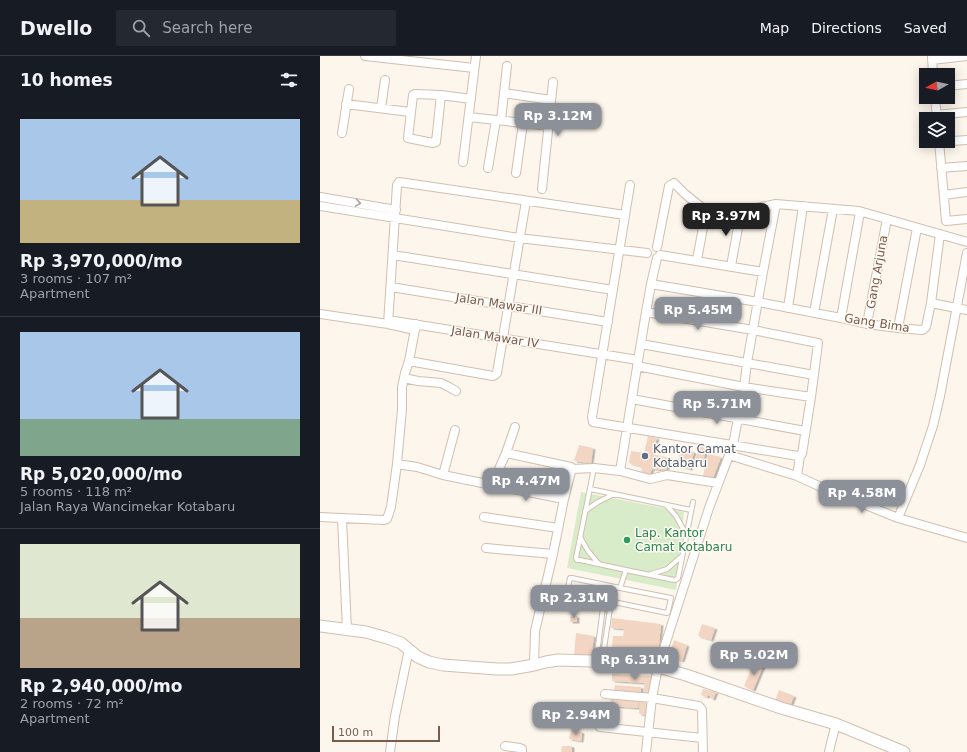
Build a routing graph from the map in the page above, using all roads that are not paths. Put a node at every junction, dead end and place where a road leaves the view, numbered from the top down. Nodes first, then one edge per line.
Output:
1 (365, 56) edge
2 (476, 56) edge
3 (967, 56) edge
4 (406, 58) edge
5 (932, 58) edge
6 (507, 66) dead end
7 (474, 68) junction
8 (933, 68) edge
9 (385, 80) dead end
10 (553, 82) dead end
11 (967, 84) edge
12 (955, 85) edge
13 (349, 89) dead end
14 (504, 94) junction
15 (440, 95) junction
16 (471, 99) junction
17 (551, 100) junction
18 (346, 104) junction
19 (381, 108) junction
20 (410, 112) junction
21 (967, 112) edge
22 (955, 114) edge
23 (469, 117) junction
24 (498, 120) junction
25 (523, 123) junction
26 (549, 126) junction
27 (342, 133) dead end
28 (967, 140) edge
29 (955, 141) edge
30 (939, 148) edge
31 (463, 162) dead end
32 (967, 166) edge
33 (488, 168) dead end
34 (941, 168) junction
35 (516, 173) dead end
36 (630, 185) dead end
37 (542, 189) dead end
38 (967, 192) edge
39 (944, 195) junction
40 (320, 197) edge
41 (526, 200) junction
42 (776, 204) junction
43 (320, 206) edge
44 (803, 206) junction
45 (833, 209) junction
46 (396, 210) junction
47 (706, 211) junction
48 (741, 211) junction
49 (860, 212) junction
50 (625, 215) junction
51 (395, 218) junction
52 (887, 219) junction
53 (967, 219) edge
54 (917, 228) junction
55 (940, 234) junction
56 (519, 238) junction
57 (967, 242) edge
58 (620, 249) junction
59 (658, 253) junction
60 (967, 253) edge
61 (393, 255) junction
62 (697, 260) junction
63 (731, 266) junction
64 (763, 272) junction
65 (513, 274) junction
66 (651, 284) junction
67 (391, 287) junction
68 (613, 290) junction
69 (758, 302) junction
70 (931, 303) junction
71 (508, 306) junction
72 (956, 307) junction
73 (788, 308) junction
74 (967, 310) edge
75 (646, 312) junction
76 (814, 313) junction
77 (320, 314) edge
78 (842, 318) junction
79 (388, 322) junction
80 (608, 322) junction
81 (868, 324) junction
82 (415, 327) junction
83 (898, 328) junction
84 (753, 330) junction
85 (502, 338) junction
86 (641, 344) junction
87 (602, 354) junction
88 (409, 361) junction
89 (638, 363) junction
90 (747, 363) junction
91 (814, 375) junction
92 (404, 378) junction
93 (744, 387) junction
94 (456, 391) dead end
95 (812, 397) junction
96 (632, 399) junction
97 (738, 418) junction
98 (516, 427) dead end
99 (627, 427) junction
100 (455, 430) dead end
101 (805, 431) junction
102 (733, 445) junction
103 (506, 453) junction
104 (729, 455) junction
105 (800, 456) junction
106 (397, 464) junction
107 (594, 468) junction
108 (573, 469) junction
109 (620, 471) junction
110 (443, 475) junction
111 (797, 476) junction
112 (718, 484) junction
113 (492, 485) junction
114 (590, 489) junction
115 (614, 494) junction
116 (564, 499) junction
117 (692, 502) dead end
118 (666, 505) junction
119 (691, 510) junction
120 (585, 511) junction
121 (320, 517) edge
122 (484, 517) dead end
123 (342, 518) junction
124 (898, 518) junction
125 (558, 528) junction
126 (686, 535) junction
127 (580, 537) junction
128 (967, 538) edge
129 (486, 548) dead end
130 (553, 554) junction
131 (682, 556) junction
132 (599, 564) junction
133 (626, 570) junction
134 (649, 574) junction
135 (620, 588) junction
136 (604, 600) junction
137 (611, 602) junction
138 (320, 626) edge
139 (348, 630) junction
140 (409, 649) junction
141 (599, 662) junction
142 (534, 665) junction
143 (658, 667) junction
144 (605, 694) dead end
145 (652, 698) junction
146 (836, 724) junction
147 (600, 727) dead end
148 (648, 732) junction
149 (702, 738) junction
150 (505, 746) dead end
151 (390, 752) edge
152 (522, 752) edge
153 (646, 752) edge
154 (703, 752) edge
155 (830, 752) edge
156 (904, 752) edge

1 - 4 street
2 - 7 street
3 - 5 street
4 - 7 street
5 - 8 street
6 - 14 street
7 - 16 street
9 - 19 street
10 - 17 street
11 - 12 street
13 - 18 street
14 - 17 street
14 - 24 street
15 - 16 street
15 - 20 street
15 - 20 street
16 - 23 street
17 - 26 street
18 - 19 street
18 - 27 street
19 - 20 street
21 - 22 street
23 - 24 street
23 - 31 street
24 - 25 street
24 - 33 street
25 - 26 street
25 - 35 street
26 - 37 street
28 - 29 street
30 - 34 street
32 - 34 street
34 - 39 street
36 - 50 street
38 - 39 street
39 - 53 street
40 -> 46 street
41 - 46 street
41 - 50 street
41 - 56 street
42 - 44 street
42 - 48 street
42 - 64 street
43 - 51 street
44 - 45 street
44 - 73 street
45 - 49 street
45 - 76 street
46 - 51 street
47 - 48 street
47 - 59 street
47 - 62 street
48 - 63 street
49 - 52 street
49 - 78 street
50 - 58 street
51 - 56 street
51 - 61 street
52 - 54 street
52 - 81 street, Gang Arjuna
54 - 55 street
54 - 83 street
55 - 57 street
55 - 70 street, Gang Bima
56 - 58 street
56 - 65 street
58 - 59 street
58 - 68 street
59 - 62 street
59 - 66 street
60 - 72 street
61 - 65 street
61 - 67 street
62 - 63 street
63 - 64 street
64 - 69 street
65 - 68 street
65 - 71 street
66 - 69 street, Gang Bima
66 - 75 street
67 - 71 street, Jalan Mawar III
67 - 79 street
68 - 80 street
69 - 73 street, Gang Bima
69 - 84 street
70 - 72 street
70 - 83 street, Gang Bima
71 - 80 street, Jalan Mawar III
71 - 85 street
72 - 74 street
72 - 124 street
73 - 76 street, Gang Bima
75 - 84 street
75 - 86 street
76 - 78 street, Gang Bima
77 - 79 street, Jalan Mawar IV
78 - 81 street, Gang Bima
79 - 82 street, Jalan Mawar IV
80 - 87 street
81 - 83 street, Gang Bima
82 - 85 street, Jalan Mawar IV
82 - 88 street
84 - 90 street
84 - 91 street
85 - 87 street, Jalan Mawar IV
85 - 88 street
86 - 89 street
86 - 90 street
87 - 89 street, Jalan Mawar IV
87 - 99 street
88 - 92 street
89 - 93 street, Jalan Mawar IV
89 - 96 street
90 - 91 street
90 - 93 street
91 - 95 street
92 - 94 street
92 - 106 street
93 - 95 street, Jalan Mawar IV
93 - 97 street
95 - 101 street
96 - 97 street
96 - 99 street
97 - 101 street
97 - 102 street
98 - 103 street
99 - 102 street
99 - 109 street
100 - 110 street
101 - 105 street
102 - 104 street
102 - 105 street
103 - 108 street
103 - 113 street
104 - 111 street
104 - 112 street
105 - 111 street
106 - 110 street
106 - 123 street
107 - 108 street
107 - 109 street
107 - 114 lane
108 - 116 street
109 - 112 street
110 - 113 street
111 - 124 street
112 - 143 street
113 - 116 street
114 - 115 lane
114 - 120 lane
115 - 118 lane
115 - 120 lane
116 - 125 street
117 - 119 lane
118 - 119 lane
118 - 126 lane
119 - 126 lane
120 - 127 lane
121 - 123 street
122 - 125 street
123 - 139 street
124 - 128 street
125 - 130 street
126 - 131 lane
127 - 132 lane
127 - 132 lane
129 - 130 street
130 - 142 street
131 - 134 lane
131 - 134 lane
132 - 133 lane
133 - 134 lane
133 - 135 lane
135 - 136 lane
135 - 137 lane
136 - 137 lane
136 - 141 lane
137 - 141 lane
138 - 139 street
139 - 140 street
140 - 142 street
140 - 151 street
141 - 142 street
141 - 143 street
143 - 145 street
143 - 146 street
144 - 145 street
145 - 148 street
145 - 149 street
146 - 155 street
146 - 156 street
147 - 148 street
148 - 149 street
148 - 153 street
149 - 154 street
150 - 152 street

